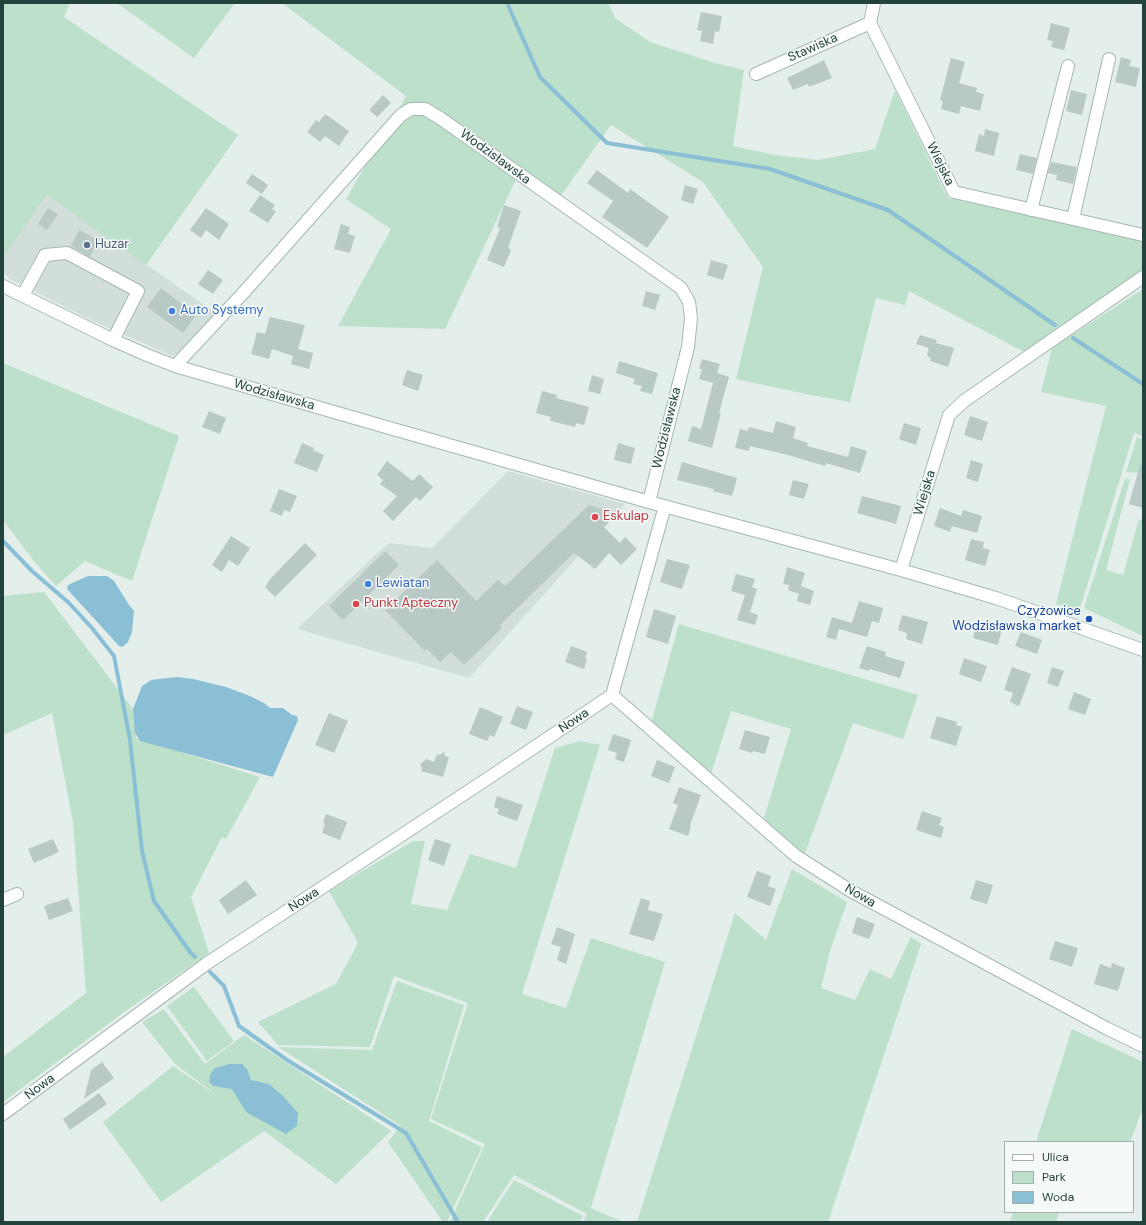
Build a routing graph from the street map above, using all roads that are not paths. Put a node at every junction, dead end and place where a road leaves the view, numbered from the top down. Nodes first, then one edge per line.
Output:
1 (874, 3) edge
2 (870, 22) junction
3 (1109, 59) dead end
4 (1068, 66) dead end
5 (756, 74) dead end
6 (1031, 210) junction
7 (1073, 219) junction
8 (1143, 235) edge
9 (1143, 277) edge
10 (3, 286) edge
11 (23, 295) junction
12 (113, 340) junction
13 (175, 366) junction
14 (649, 502) junction
15 (665, 506) junction
16 (901, 570) junction
17 (1143, 650) edge
18 (612, 695) junction
19 (17, 894) dead end
20 (3, 900) edge
21 (1143, 1046) edge
22 (3, 1114) edge

1 - 2 street
2 - 5 street, Stawiska
2 - 6 street, Wiejska
3 - 7 street
4 - 6 street
6 - 7 street, Wiejska
7 - 8 street, Wiejska
9 - 16 street, Wiejska
10 - 11 street, Wodzisławska
11 - 12 street, Wodzisławska
11 - 12 street
12 - 13 street, Wodzisławska
13 - 14 street, Wodzisławska
13 - 14 street, Wodzisławska
14 - 15 street, Wodzisławska
15 - 16 street, Wodzisławska
15 - 18 street
16 - 17 street, Wodzisławska
18 - 21 street, Nowa
18 - 22 street, Nowa
19 - 20 street

